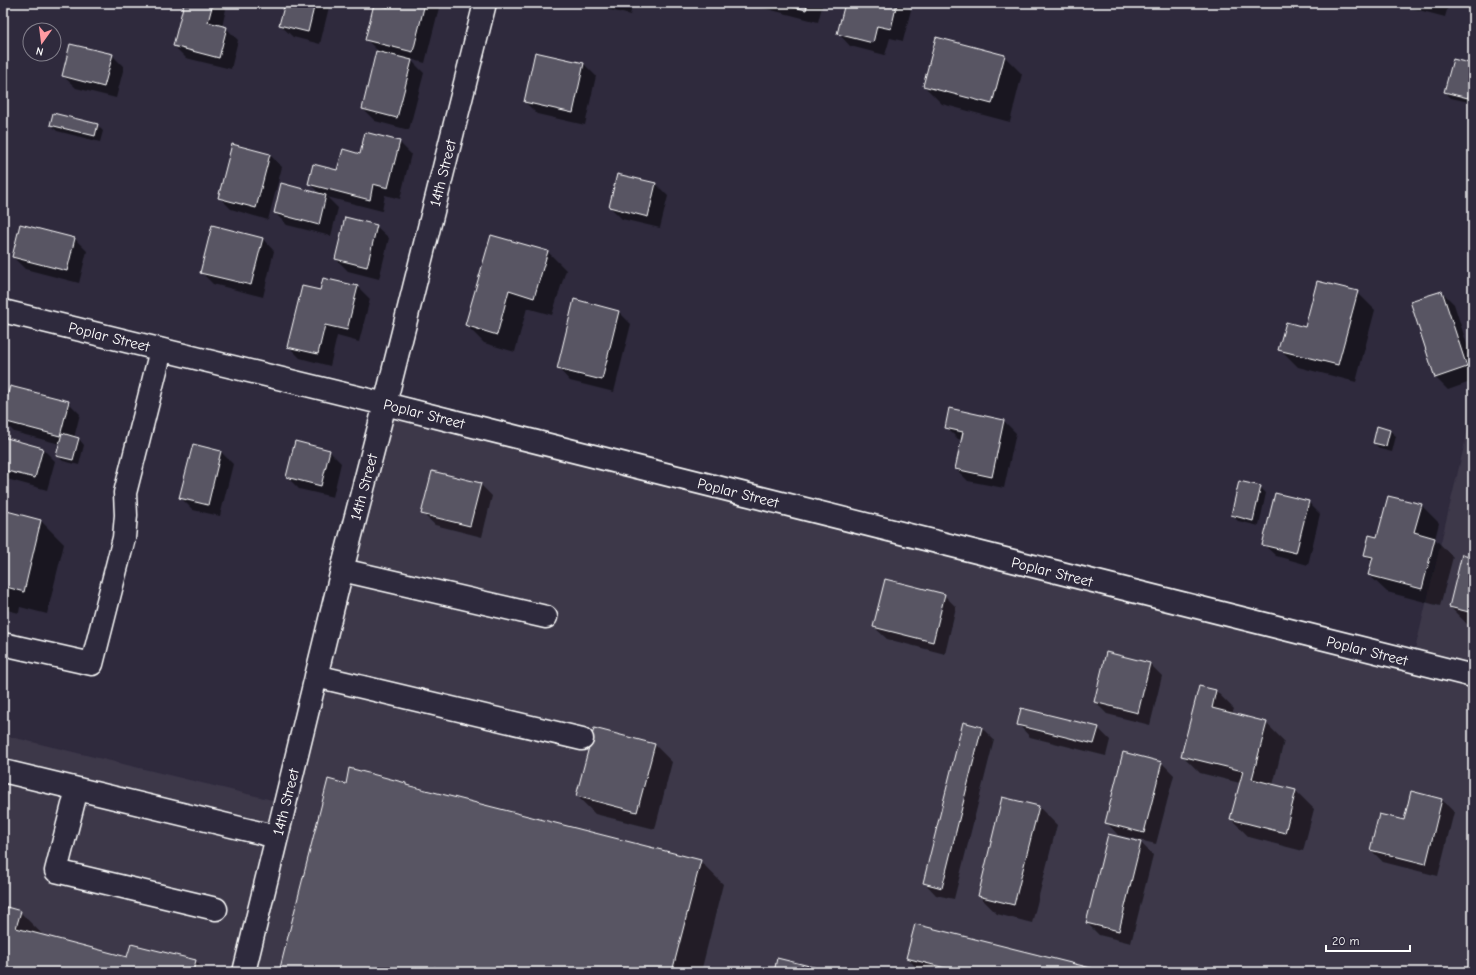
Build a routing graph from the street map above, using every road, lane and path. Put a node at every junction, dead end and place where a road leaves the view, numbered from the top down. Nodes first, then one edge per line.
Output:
1 (485, 3) edge
2 (3, 311) edge
3 (161, 350) junction
4 (385, 404) junction
5 (342, 570) junction
6 (546, 617) dead end
7 (3, 644) edge
8 (316, 676) junction
9 (1473, 676) edge
10 (582, 739) dead end
11 (3, 771) edge
12 (77, 789) junction
13 (277, 837) junction
14 (216, 909) dead end
15 (244, 972) edge

1 - 4 street, 14th Street
2 - 3 street, Poplar Street
3 - 4 street, Poplar Street
3 - 7 street
4 - 5 street, 14th Street
4 - 9 street, Poplar Street
5 - 6 street
5 - 8 street, 14th Street
8 - 10 street
8 - 13 street, 14th Street
11 - 12 street
12 - 13 street
12 - 14 street
13 - 15 street, 14th Street

